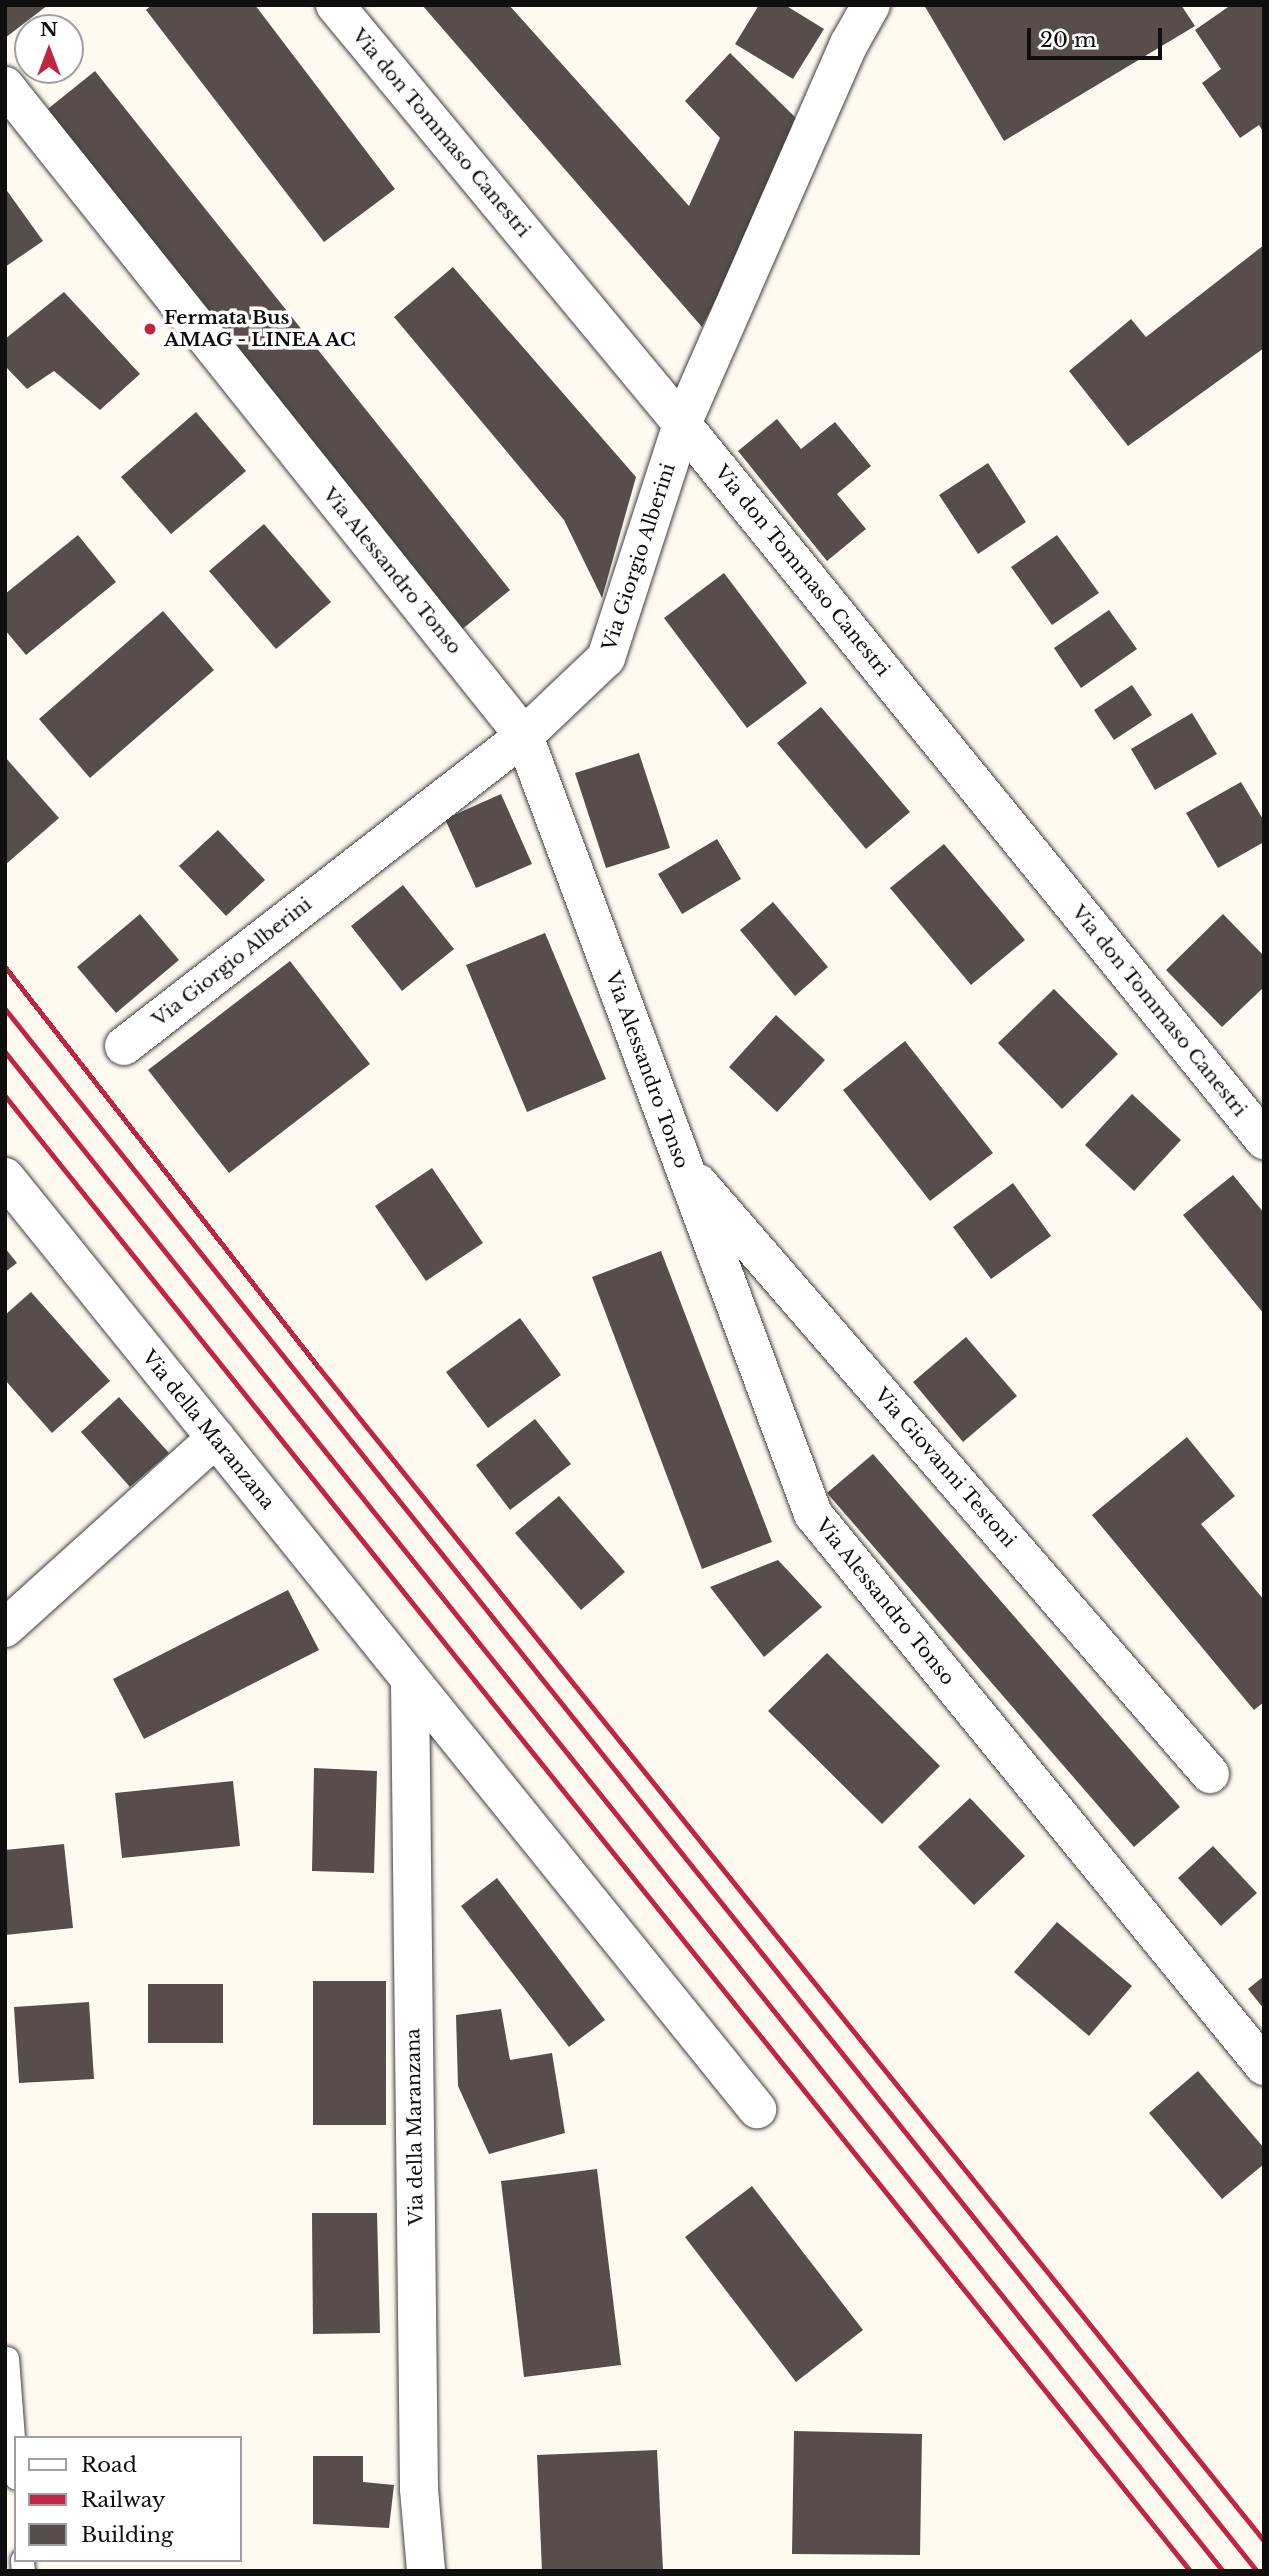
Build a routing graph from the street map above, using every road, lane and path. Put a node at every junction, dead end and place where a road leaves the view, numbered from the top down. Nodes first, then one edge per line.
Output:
1 (335, 5) edge
2 (871, 5) edge
3 (5, 86) edge
4 (682, 424) junction
5 (524, 736) junction
6 (124, 1046) dead end
7 (1264, 1140) edge
8 (681, 1163) junction
9 (5, 1177) edge
10 (216, 1438) junction
11 (5, 1628) edge
12 (411, 1683) junction
13 (1210, 1774) dead end
14 (1264, 2066) edge
15 (757, 2109) dead end
16 (7, 2358) edge
17 (14, 2451) edge
18 (426, 2571) edge

1 - 4 street, Via don Tommaso Canestri
2 - 4 street, Via Giorgio Alberini
3 - 5 street, Via Alessandro Tonso
4 - 5 street, Via Giorgio Alberini
4 - 7 street, Via don Tommaso Canestri
5 - 6 street, Via Giorgio Alberini
5 - 8 street, Via Alessandro Tonso
8 - 13 street, Via Giovanni Testoni
8 - 14 street, Via Alessandro Tonso
9 - 10 street, Via della Maranzana
10 - 11 street
10 - 12 street, Via della Maranzana
12 - 15 street, Via della Maranzana
12 - 18 street, Via della Maranzana
16 - 17 lane

